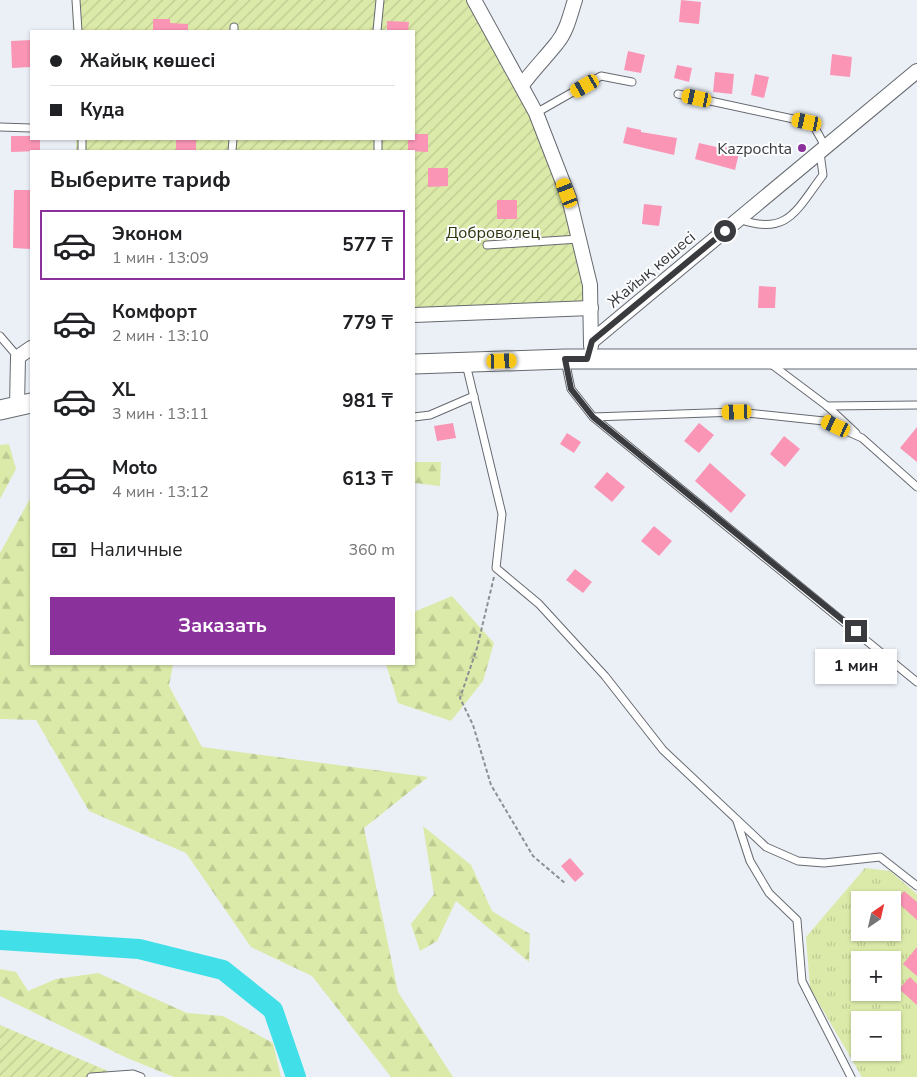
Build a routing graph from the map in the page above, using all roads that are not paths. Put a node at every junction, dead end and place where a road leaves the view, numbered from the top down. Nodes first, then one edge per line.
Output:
1 (76, 0) edge
2 (380, 0) edge
3 (474, 0) edge
4 (575, 0) edge
5 (78, 30) edge
6 (377, 30) edge
7 (917, 71) edge
8 (632, 82) dead end
9 (522, 85) junction
10 (678, 94) dead end
11 (536, 113) junction
12 (0, 127) edge
13 (30, 128) edge
14 (823, 151) junction
15 (739, 219) junction
16 (579, 239) junction
17 (487, 245) dead end
18 (591, 308) junction
19 (415, 315) edge
20 (0, 336) edge
21 (30, 349) edge
22 (589, 350) junction
23 (18, 356) junction
24 (565, 359) junction
25 (765, 359) junction
26 (917, 359) edge
27 (466, 362) junction
28 (415, 364) edge
29 (474, 396) junction
30 (917, 405) edge
31 (16, 406) edge
32 (827, 406) junction
33 (415, 417) edge
34 (593, 417) junction
35 (862, 438) junction
36 (917, 487) edge
37 (917, 682) edge
38 (737, 820) junction
39 (917, 886) edge
40 (91, 1077) edge
41 (141, 1077) edge
42 (851, 1077) edge

1 - 5 lane
2 - 6 lane
3 - 9 street
4 - 9 street
7 - 14 street, Жайық көшесі
8 - 11 lane
9 - 11 street
10 - 14 lane
11 - 16 street
12 - 13 lane
14 - 15 street, Жайық көшесі
14 - 15 lane
15 - 22 street, Жайық көшесі
16 - 17 lane
16 - 18 street
18 - 19 street
18 - 22 street
20 - 23 lane
21 - 23 street
22 - 24 main road
22 - 25 main road
23 - 31 street
24 - 27 main road
24 - 34 lane
25 - 26 main road
25 - 32 lane
27 - 28 main road
27 - 29 lane
29 - 33 lane
29 - 38 lane
30 - 32 lane
32 - 35 lane
34 - 35 lane
34 - 37 lane
35 - 36 lane
38 - 39 lane
38 - 42 lane
40 - 41 lane

